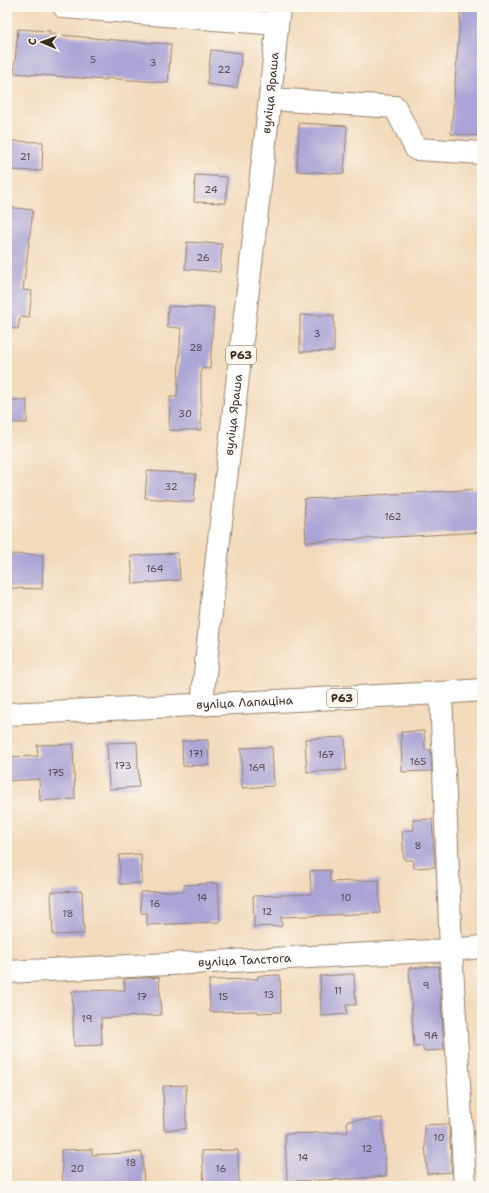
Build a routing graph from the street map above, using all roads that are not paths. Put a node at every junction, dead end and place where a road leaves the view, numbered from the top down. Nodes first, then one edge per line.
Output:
1 (64, 7) edge
2 (278, 16) edge
3 (270, 99) junction
4 (482, 153) edge
5 (482, 690) edge
6 (441, 693) junction
7 (202, 704) junction
8 (7, 714) edge
9 (482, 947) edge
10 (451, 950) junction
11 (7, 972) edge
12 (465, 1186) edge

1 - 2 street
2 - 3 street, вуліца Яраша / Р63
3 - 4 street
3 - 7 street, вуліца Яраша / Р63
5 - 6 street, вуліца Лапаціна / Р63
6 - 7 street, вуліца Лапаціна / Р63
6 - 10 street
7 - 8 street, вуліца Лапаціна / Р63
9 - 10 street, вуліца Талстога
10 - 11 street, вуліца Талстога
10 - 12 street

